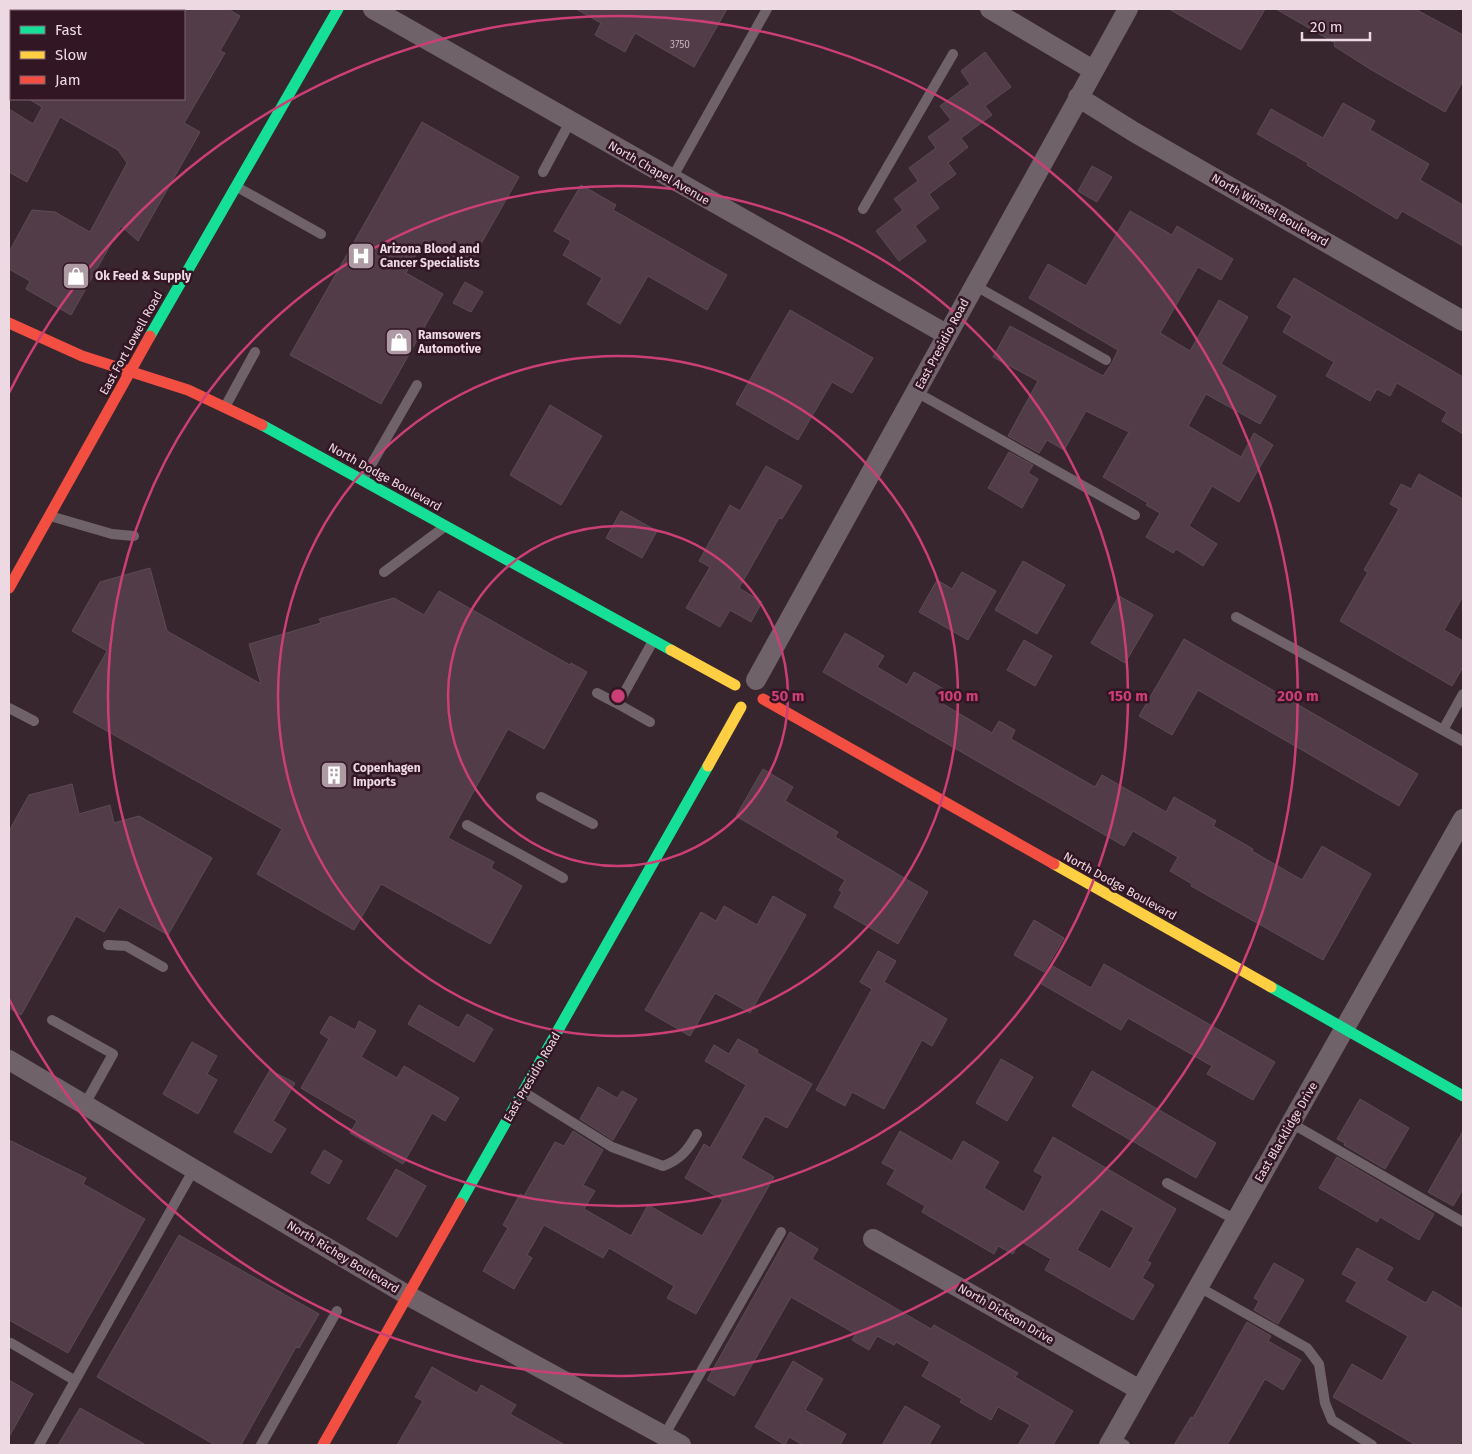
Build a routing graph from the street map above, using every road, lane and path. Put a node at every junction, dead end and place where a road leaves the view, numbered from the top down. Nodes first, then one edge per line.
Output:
1 (338, 9) edge
2 (373, 9) edge
3 (767, 9) edge
4 (990, 9) edge
5 (1128, 9) edge
6 (953, 54) dead end
7 (1093, 70) junction
8 (1078, 97) junction
9 (570, 122) junction
10 (543, 172) dead end
11 (671, 180) junction
12 (236, 186) junction
13 (863, 209) dead end
14 (321, 234) dead end
15 (974, 285) junction
16 (1463, 321) edge
17 (9, 323) edge
18 (946, 334) junction
19 (255, 352) dead end
20 (1106, 360) dead end
21 (129, 372) junction
22 (417, 385) dead end
23 (916, 392) junction
24 (224, 408) junction
25 (363, 480) junction
26 (49, 515) junction
27 (1135, 515) dead end
28 (446, 526) junction
29 (134, 536) dead end
30 (384, 572) dead end
31 (9, 586) edge
32 (1236, 616) dead end
33 (654, 640) junction
34 (756, 680) junction
35 (597, 693) dead end
36 (1463, 694) edge
37 (745, 700) junction
38 (618, 704) junction
39 (9, 708) edge
40 (34, 721) dead end
41 (650, 722) dead end
42 (1443, 730) junction
43 (1463, 741) edge
44 (541, 797) dead end
45 (1463, 819) edge
46 (593, 824) dead end
47 (467, 825) dead end
48 (563, 878) dead end
49 (108, 945) dead end
50 (163, 968) dead end
51 (52, 1020) dead end
52 (1345, 1029) junction
53 (9, 1060) edge
54 (524, 1093) junction
55 (1463, 1096) edge
56 (84, 1104) junction
57 (1291, 1123) junction
58 (697, 1134) dead end
59 (194, 1169) junction
60 (1166, 1183) dead end
61 (1236, 1220) junction
62 (1463, 1222) edge
63 (781, 1232) dead end
64 (873, 1239) dead end
65 (1199, 1286) junction
66 (407, 1295) junction
67 (337, 1311) dead end
68 (11, 1343) dead end
69 (74, 1380) junction
70 (1140, 1390) junction
71 (664, 1436) junction
72 (1116, 1443) edge
73 (38, 1445) edge
74 (261, 1445) edge
75 (323, 1445) edge
76 (682, 1445) edge
77 (1372, 1445) edge

1 - 12 street, East Fort Lowell Road
2 - 9 street, North Chapel Avenue
3 - 11 lane
4 - 7 street
5 - 7 street, East Presidio Road
6 - 13 lane
7 - 8 street, East Presidio Road
8 - 15 street, East Presidio Road
8 - 16 street, North Winstel Boulevard
9 - 10 lane
9 - 11 street, North Chapel Avenue
11 - 18 street, North Chapel Avenue
12 - 14 lane
12 - 21 street, East Fort Lowell Road
15 - 18 street, East Presidio Road
15 - 20 lane
17 - 21 street, North Dodge Boulevard
18 - 23 street, East Presidio Road
19 - 24 lane
21 - 24 street, North Dodge Boulevard
21 - 26 street, East Fort Lowell Road
22 - 25 lane
23 - 27 lane
23 - 34 street, East Presidio Road
24 - 25 street, North Dodge Boulevard
25 - 28 street, North Dodge Boulevard
26 - 29 lane
26 - 31 street, East Fort Lowell Road
28 - 30 lane
28 - 33 street, North Dodge Boulevard
32 - 42 lane
33 - 37 street, North Dodge Boulevard
33 - 38 lane
34 - 37 street
34 - 37 street
35 - 38 lane
36 - 42 lane
37 - 52 street, North Dodge Boulevard
37 - 54 street, East Presidio Road
38 - 41 lane
39 - 40 lane
42 - 43 lane
44 - 46 lane
45 - 52 street, East Blacklidge Drive
47 - 48 lane
49 - 50 lane
51 - 56 lane
52 - 55 street, North Dodge Boulevard
52 - 57 street, East Blacklidge Drive
53 - 56 street, North Richey Boulevard
54 - 58 lane
54 - 66 street, East Presidio Road
56 - 59 street, North Richey Boulevard
57 - 61 street, East Blacklidge Drive
57 - 62 lane
59 - 66 street, North Richey Boulevard
59 - 69 lane
60 - 61 lane
61 - 65 street, East Blacklidge Drive
63 - 71 lane
64 - 70 street, North Dickson Drive
65 - 70 street, East Blacklidge Drive
65 - 77 lane
66 - 71 street, North Richey Boulevard
66 - 75 street, East Presidio Road
67 - 74 lane
68 - 69 lane
69 - 73 lane
70 - 72 street, East Blacklidge Drive
71 - 76 street, North Richey Boulevard

